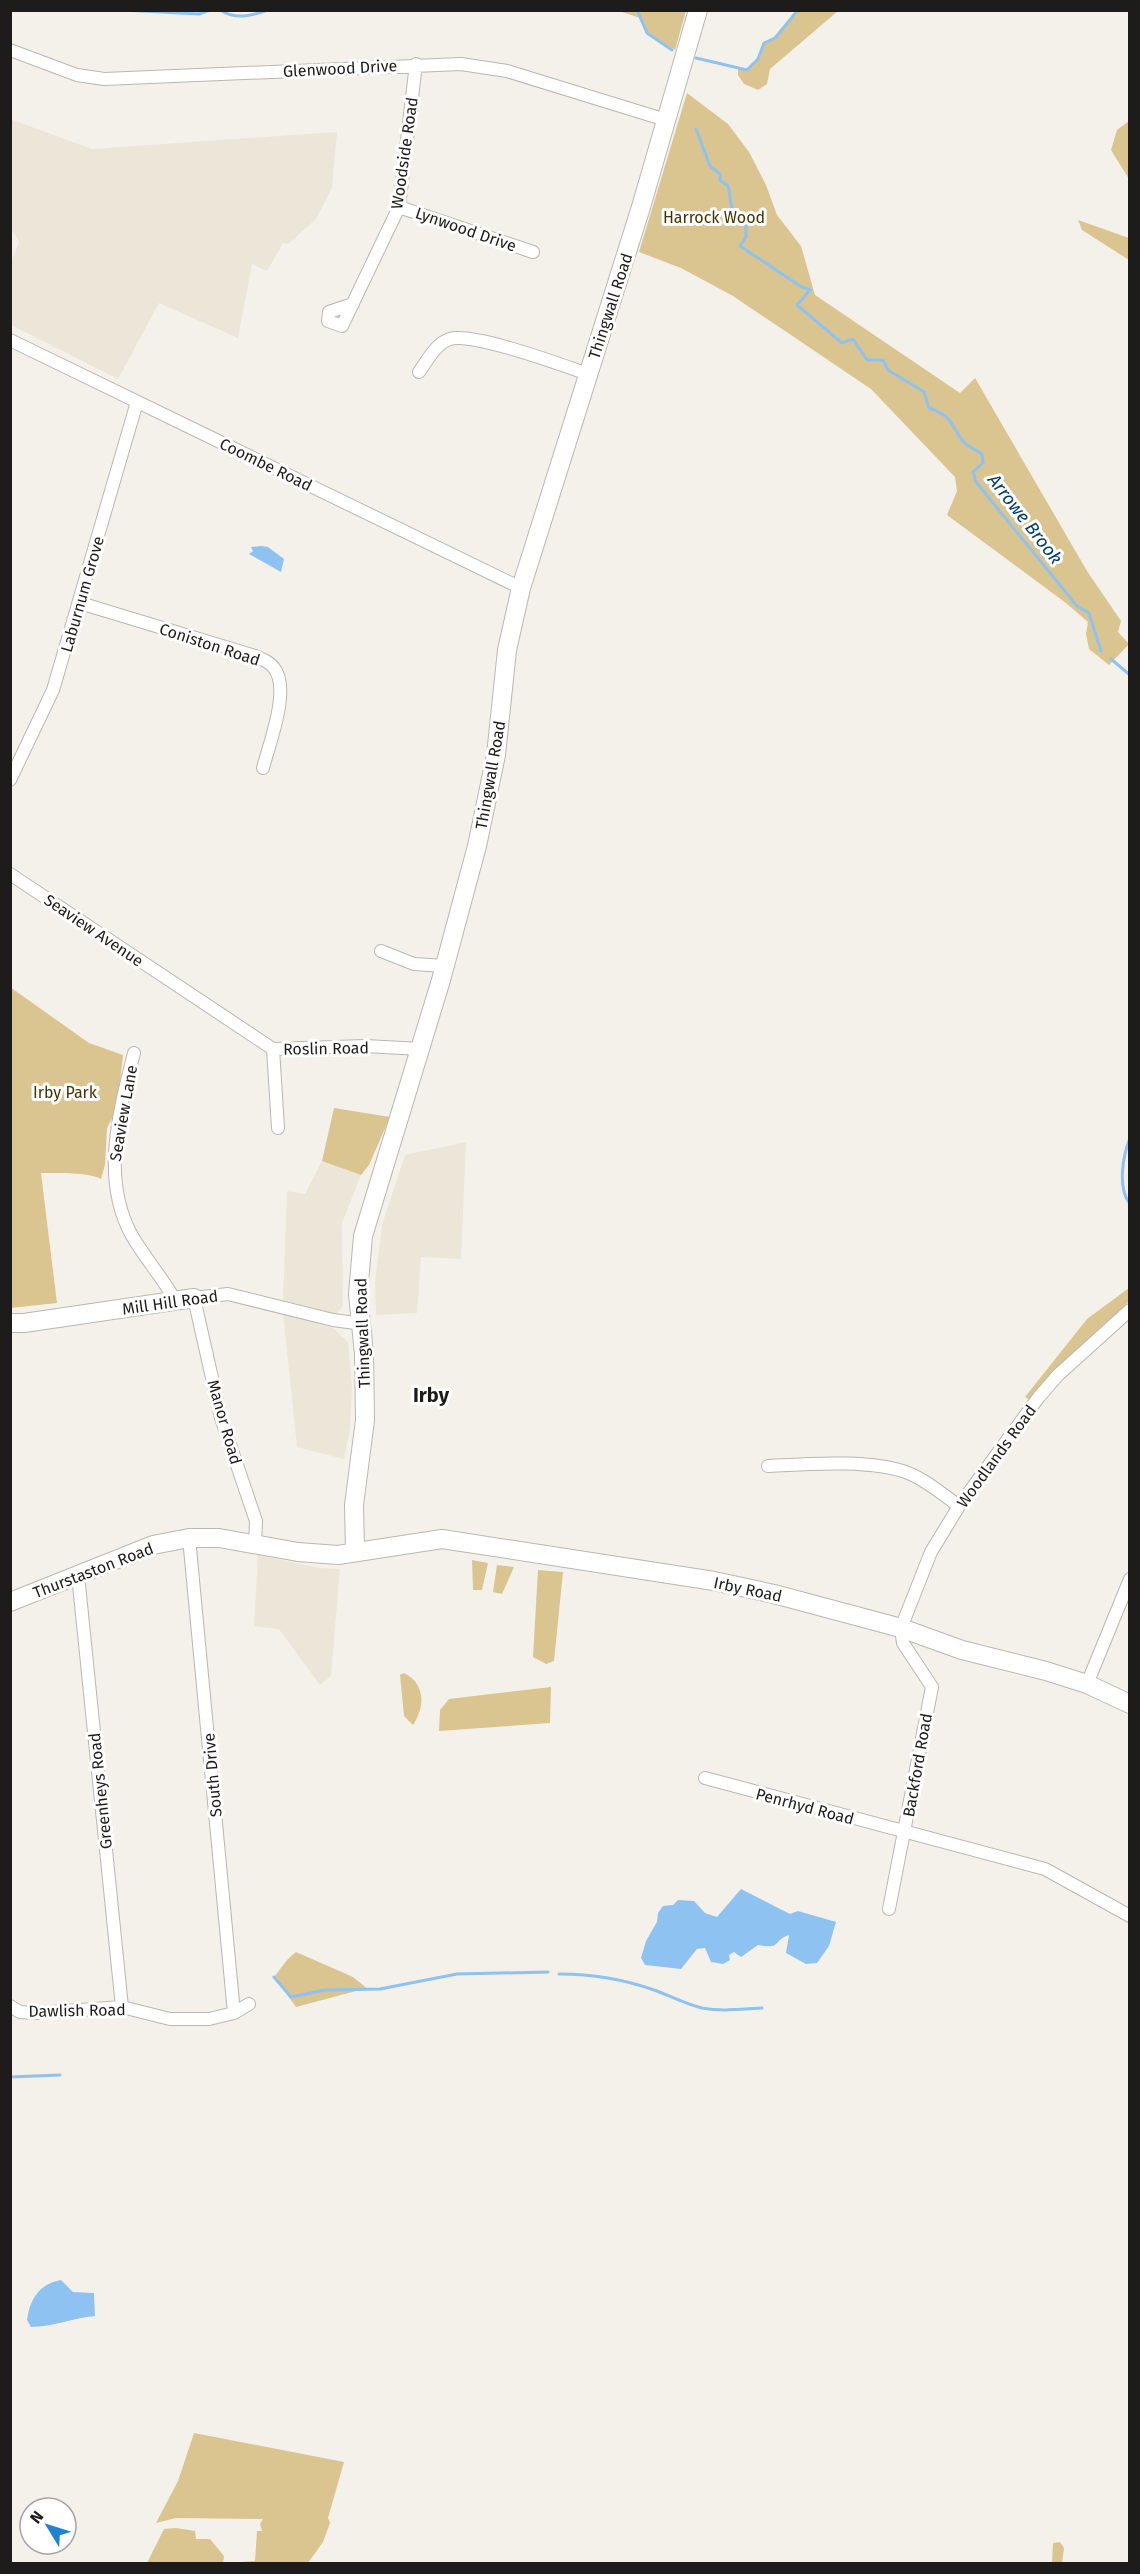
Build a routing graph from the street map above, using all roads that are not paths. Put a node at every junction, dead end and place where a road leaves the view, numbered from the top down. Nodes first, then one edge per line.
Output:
1 (698, 10) edge
2 (10, 50) edge
3 (416, 64) junction
4 (666, 120) junction
5 (399, 207) junction
6 (532, 252) dead end
7 (353, 304) dead end
8 (10, 340) edge
9 (419, 372) dead end
10 (588, 374) junction
11 (137, 402) junction
12 (521, 588) junction
13 (80, 603) junction
14 (263, 768) dead end
15 (10, 780) edge
16 (10, 874) edge
17 (381, 951) dead end
18 (445, 966) junction
19 (178, 986) joint
20 (273, 1049) junction
21 (421, 1049) junction
22 (134, 1053) dead end
23 (278, 1128) dead end
24 (194, 1298) junction
25 (175, 1300) junction
26 (1130, 1310) edge
27 (10, 1323) edge
28 (363, 1324) junction
29 (768, 1466) dead end
30 (959, 1506) junction
31 (189, 1538) junction
32 (255, 1544) junction
33 (355, 1551) junction
34 (78, 1575) junction
35 (1130, 1579) edge
36 (10, 1602) edge
37 (901, 1628) junction
38 (1087, 1684) junction
39 (1130, 1704) edge
40 (705, 1778) dead end
41 (905, 1833) junction
42 (889, 1909) dead end
43 (1130, 1916) edge
44 (249, 2004) dead end
45 (10, 2006) edge
46 (122, 2007) junction
47 (234, 2013) junction

1 - 4 street, Thingwall Road
2 - 3 street, Glenwood Drive
3 - 4 street, Glenwood Drive
3 - 5 street, Woodside Road
4 - 10 street, Thingwall Road
5 - 6 street, Lynwood Drive
5 - 7 street, Woodside Road
8 - 11 street, Coombe Road
9 - 10 street
10 - 12 street, Thingwall Road
11 - 12 street, Coombe Road
11 - 13 street, Laburnum Grove
12 - 18 street, Thingwall Road
13 - 14 street, Coniston Road
13 - 15 street, Laburnum Grove
16 - 19 street, Seaview Avenue
17 - 18 street
18 - 21 street, Thingwall Road
19 - 20 street, Roslin Road
20 - 21 street, Roslin Road
20 - 23 street
21 - 28 street, Thingwall Road
22 - 25 street, Seaview Lane
24 - 25 street, Mill Hill Road
24 - 28 street, Mill Hill Road
24 - 32 street, Manor Road
25 - 27 street, Mill Hill Road
26 - 30 street, Woodlands Road
28 - 33 street, Thingwall Road
29 - 30 street
30 - 37 street, Woodlands Road
31 - 32 street, Thurstaston Road
31 - 34 street, Thurstaston Road
31 - 47 street, South Drive
32 - 33 street, Thurstaston Road
33 - 37 street, Irby Road
34 - 36 street, Thurstaston Road
34 - 46 street, Greenheys Road
35 - 38 street
37 - 38 street, Irby Road
37 - 41 street, Backford Road
38 - 39 street, Irby Road
40 - 41 street, Penrhyd Road
41 - 42 street, Backford Road
41 - 43 street, Penrhyd Road
44 - 47 street, Dawlish Road
45 - 46 street, Dawlish Road
46 - 47 street, Dawlish Road

